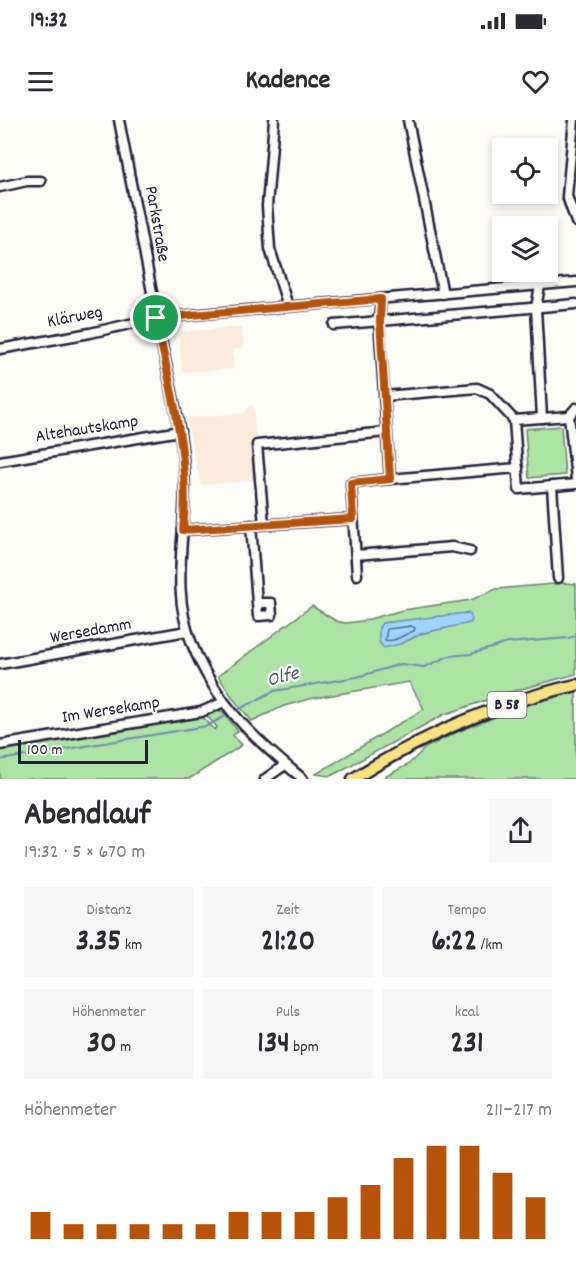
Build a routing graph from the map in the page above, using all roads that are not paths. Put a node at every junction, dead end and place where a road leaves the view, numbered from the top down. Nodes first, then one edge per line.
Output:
1 (119, 120) edge
2 (274, 120) edge
3 (408, 120) edge
4 (574, 120) edge
5 (41, 181) dead end
6 (0, 187) edge
7 (576, 222) edge
8 (576, 282) edge
9 (540, 286) junction
10 (525, 287) junction
11 (442, 294) junction
12 (381, 299) junction
13 (576, 304) edge
14 (288, 306) junction
15 (536, 308) junction
16 (156, 318) junction
17 (380, 321) junction
18 (334, 325) dead end
19 (0, 349) edge
20 (385, 396) junction
21 (576, 408) edge
22 (570, 416) junction
23 (542, 418) junction
24 (514, 420) junction
25 (180, 431) junction
26 (386, 432) junction
27 (0, 461) edge
28 (518, 468) junction
29 (575, 470) edge
30 (390, 479) junction
31 (576, 479) edge
32 (576, 484) edge
33 (552, 486) junction
34 (353, 519) junction
35 (264, 524) junction
36 (251, 525) junction
37 (183, 530) junction
38 (470, 551) dead end
39 (356, 555) junction
40 (357, 575) dead end
41 (558, 579) dead end
42 (257, 603) dead end
43 (188, 631) junction
44 (0, 663) edge
45 (576, 685) edge
46 (224, 702) junction
47 (0, 745) edge
48 (285, 765) junction
49 (265, 779) edge
50 (303, 779) edge
51 (353, 779) edge

1 - 16 street, Parkstraße
2 - 14 street
3 - 11 street
4 - 7 street
5 - 6 street
8 - 9 street, Klärweg
9 - 10 street, Klärweg
9 - 15 street
10 - 11 street, Klärweg
10 - 15 street
11 - 12 street, Klärweg
12 - 14 street, Klärweg
12 - 17 street
13 - 15 street
14 - 16 street, Klärweg
15 - 17 street
15 - 23 street
16 - 19 street, Klärweg
16 - 25 street, Parkstraße
17 - 18 street
17 - 20 street
20 - 24 street
20 - 26 street
21 - 22 street
22 - 23 street
22 - 29 street
23 - 24 street
24 - 28 street
25 - 27 street, Altehautskamp
25 - 37 street, Parkstraße
26 - 30 street
26 - 35 street
28 - 30 street
28 - 33 street
29 - 31 street
30 - 34 street
32 - 33 street
33 - 41 street
34 - 35 street
34 - 39 street
35 - 36 street
36 - 37 street
36 - 42 street
37 - 43 street, Parkstraße
38 - 39 street
39 - 40 street
43 - 44 street, Wersedamm
43 - 46 street, Parkstraße
45 - 51 main road, B 58
46 - 47 street, Im Wersekamp
46 - 48 street, Parkstraße
48 - 49 street
48 - 50 street, Parkstraße

